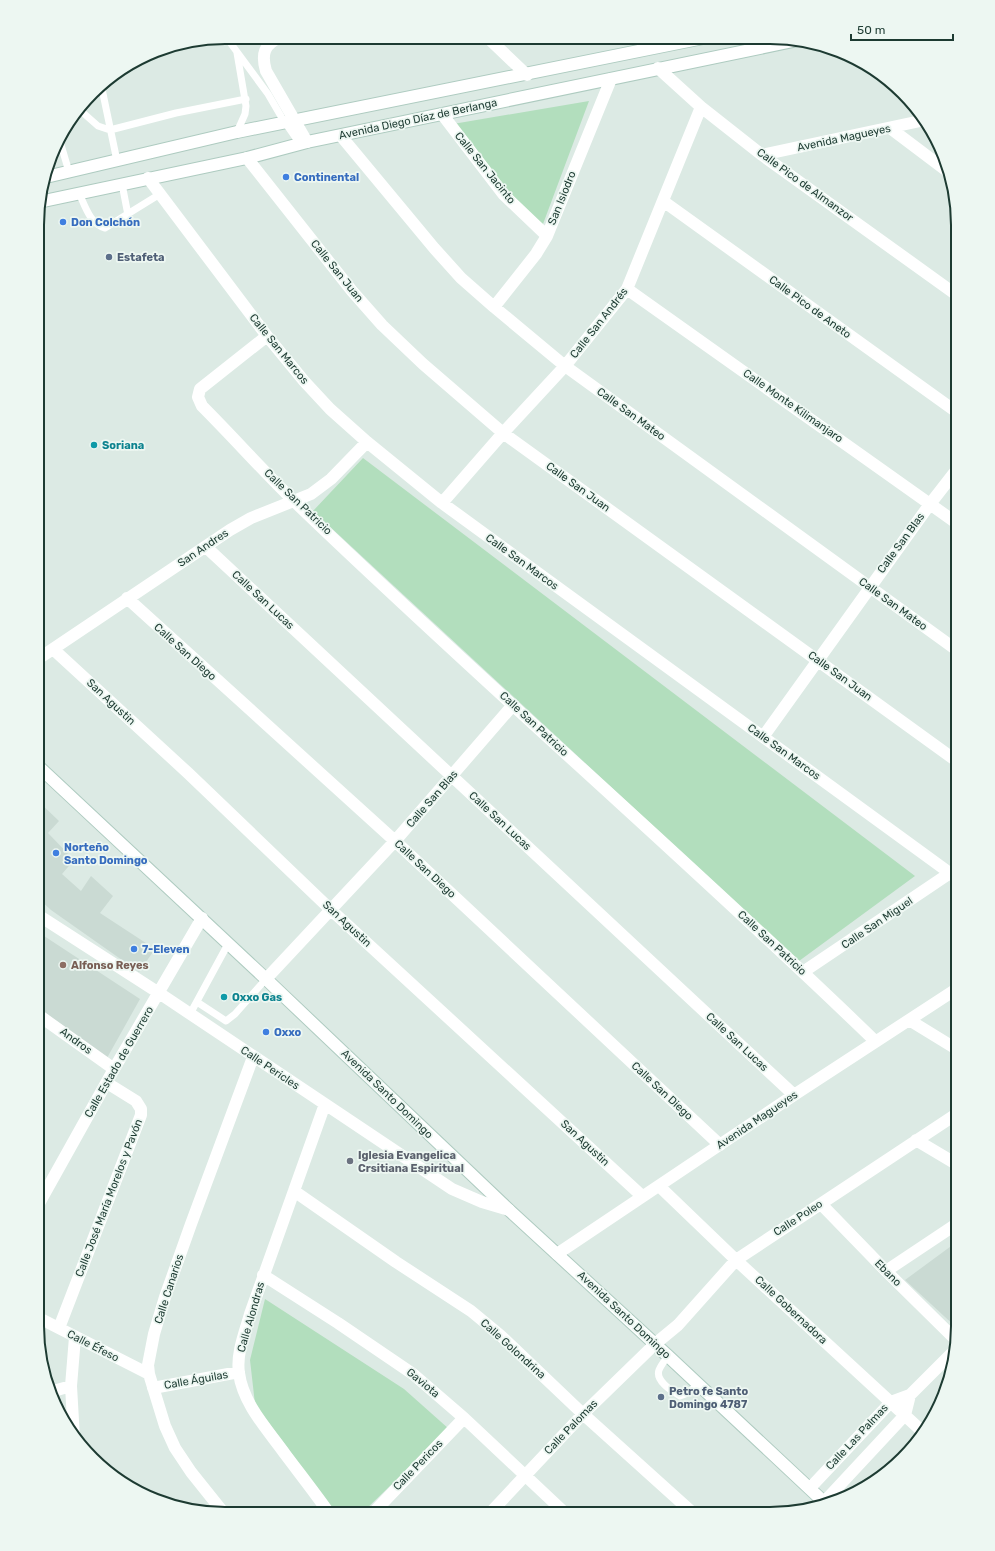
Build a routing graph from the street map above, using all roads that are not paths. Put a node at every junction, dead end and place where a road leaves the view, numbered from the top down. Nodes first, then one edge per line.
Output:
1 (231, 44) edge
2 (268, 44) edge
3 (494, 44) edge
4 (674, 44) edge
5 (778, 44) edge
6 (236, 51) junction
7 (658, 68) junction
8 (527, 75) junction
9 (611, 79) junction
10 (103, 92) edge
11 (273, 92) junction
12 (246, 99) junction
13 (701, 107) junction
14 (83, 112) edge
15 (442, 114) junction
16 (290, 121) junction
17 (918, 122) edge
18 (890, 128) junction
19 (110, 130) junction
20 (237, 132) junction
21 (341, 136) junction
22 (304, 143) junction
23 (62, 147) edge
24 (762, 154) junction
25 (247, 158) junction
26 (117, 161) junction
27 (941, 166) edge
28 (69, 172) junction
29 (51, 176) edge
30 (148, 178) junction
31 (122, 184) junction
32 (79, 193) junction
33 (160, 194) junction
34 (46, 200) edge
35 (662, 202) junction
36 (128, 214) junction
37 (547, 236) junction
38 (627, 289) junction
39 (951, 291) edge
40 (494, 307) junction
41 (267, 336) junction
42 (566, 366) junction
43 (951, 408) edge
44 (503, 433) junction
45 (368, 442) junction
46 (951, 477) edge
47 (295, 501) junction
48 (442, 503) junction
49 (930, 504) junction
50 (951, 519) edge
51 (206, 547) junction
52 (869, 587) junction
53 (127, 598) junction
54 (951, 646) edge
55 (53, 649) junction
56 (44, 655) edge
57 (818, 660) junction
58 (513, 705) junction
59 (763, 737) junction
60 (951, 757) edge
61 (44, 772) edge
62 (452, 776) junction
63 (395, 841) junction
64 (951, 874) edge
65 (951, 878) edge
66 (330, 909) junction
67 (202, 918) junction
68 (44, 919) edge
69 (228, 944) junction
70 (803, 972) junction
71 (266, 979) junction
72 (159, 993) junction
73 (951, 993) edge
74 (197, 1002) junction
75 (190, 1014) junction
76 (44, 1020) edge
77 (909, 1020) junction
78 (226, 1021) junction
79 (214, 1031) junction
80 (875, 1041) junction
81 (951, 1046) edge
82 (253, 1057) junction
83 (114, 1069) junction
84 (107, 1083) junction
85 (794, 1095) junction
86 (325, 1104) junction
87 (951, 1118) edge
88 (916, 1140) junction
89 (720, 1145) junction
90 (951, 1161) edge
91 (659, 1186) junction
92 (294, 1191) junction
93 (44, 1195) edge
94 (642, 1196) junction
95 (821, 1204) junction
96 (509, 1210) junction
97 (951, 1228) edge
98 (557, 1254) junction
99 (736, 1260) junction
100 (886, 1271) junction
101 (263, 1275) junction
102 (44, 1320) edge
103 (59, 1328) junction
104 (951, 1335) edge
105 (75, 1337) junction
106 (655, 1344) junction
107 (668, 1356) junction
108 (948, 1357) edge
109 (239, 1372) junction
110 (149, 1374) junction
111 (698, 1384) junction
112 (71, 1386) junction
113 (153, 1388) junction
114 (56, 1390) edge
115 (910, 1395) junction
116 (890, 1402) junction
117 (583, 1414) junction
118 (905, 1416) junction
119 (464, 1418) junction
120 (73, 1423) edge
121 (919, 1428) edge
122 (525, 1476) junction
123 (810, 1488) junction
124 (830, 1496) edge
125 (822, 1499) edge
126 (219, 1507) edge
127 (325, 1507) edge
128 (379, 1507) edge
129 (496, 1507) edge
130 (559, 1507) edge
131 (686, 1507) edge

1 - 6 lane
2 - 11 street
3 - 8 street
4 - 8 street, Avenida Diego Díaz de Berlanga
5 - 7 street, Avenida Diego Díaz de Berlanga
6 - 11 lane
6 - 12 lane
7 - 9 street, Avenida Diego Díaz de Berlanga
7 - 13 street, Calle Pico de Almanzor
8 - 16 street, Avenida Diego Díaz de Berlanga
9 - 15 street, Avenida Diego Díaz de Berlanga
9 - 37 street, San Isiodro
10 - 19 lane
11 - 16 street
12 - 19 lane
12 - 20 lane
13 - 24 street, Calle Pico de Almanzor
13 - 35 street, Calle San Andrés
14 - 19 lane
15 - 21 street, Avenida Diego Díaz de Berlanga
15 - 37 street, Calle San Jacinto
16 - 20 street, Avenida Diego Díaz de Berlanga
16 - 22 street
17 - 18 street, Avenida Magueyes
18 - 24 street, Avenida Magueyes
18 - 27 street
19 - 26 lane
20 - 26 street, Avenida Diego Díaz de Berlanga
21 - 22 street, Avenida Diego Díaz de Berlanga
21 - 40 street, Calle San Mateo
22 - 25 street, Avenida Diego Díaz de Berlanga
23 - 28 lane
24 - 39 street, Calle Pico de Almanzor
25 - 30 street, Avenida Diego Díaz de Berlanga
25 - 44 street, Calle San Juan
26 - 28 street, Avenida Diego Díaz de Berlanga
28 - 29 street, Avenida Diego Díaz de Berlanga
30 - 31 street, Avenida Diego Díaz de Berlanga
30 - 33 street, Calle San Marcos
31 - 32 street, Avenida Diego Díaz de Berlanga
31 - 36 lane
32 - 34 street, Avenida Diego Díaz de Berlanga
32 - 36 lane
33 - 36 lane
33 - 41 street, Calle San Marcos
35 - 38 street, Calle San Andrés
35 - 43 street, Calle Pico de Aneto
37 - 40 street, San Isiodro
38 - 42 street, Calle San Andrés
38 - 49 street, Calle Monte Kilimanjaro
40 - 42 street, Calle San Mateo
41 - 45 street, Calle San Marcos
41 - 47 street, Calle San Patricio
42 - 44 street, Calle San Andrés
42 - 52 street, Calle San Mateo
44 - 48 street, Calle San Andrés
44 - 57 street, Calle San Juan
45 - 47 street, San Andres
45 - 48 street, Calle San Marcos
46 - 49 street, Calle San Blas
47 - 51 street, San Andres
47 - 58 street, Calle San Patricio
48 - 59 street, Calle San Marcos
49 - 50 street, Calle Monte Kilimanjaro
49 - 52 street, Calle San Blas
51 - 53 street, San Andres
51 - 62 street, Calle San Lucas
52 - 54 street, Calle San Mateo
52 - 57 street, Calle San Blas
53 - 55 street, San Andres
53 - 63 street, Calle San Diego
55 - 56 street, San Andres
55 - 66 street, San Agustin
57 - 59 street, Calle San Blas
57 - 60 street, Calle San Juan
58 - 62 street, Calle San Blas
58 - 70 street, Calle San Patricio
59 - 64 street, Calle San Marcos
61 - 67 street, Avenida Santo Domingo
62 - 63 street, Calle San Blas
62 - 85 street, Calle San Lucas
63 - 66 street, Calle San Blas
63 - 89 street, Calle San Diego
65 - 70 street, Calle San Miguel
66 - 71 street, Calle San Blas
66 - 94 street, San Agustin
67 - 69 street, Avenida Santo Domingo
67 - 72 street, Calle Estado de Guerrero
68 - 72 street, Calle Pericles
69 - 71 street, Avenida Santo Domingo
69 - 74 lane
70 - 80 street, Calle San Patricio
71 - 78 lane
71 - 96 street, Avenida Santo Domingo
72 - 75 street, Calle Pericles
72 - 83 street, Calle Estado de Guerrero
73 - 77 street, Avenida Magueyes
74 - 75 lane
74 - 78 lane
75 - 79 street, Calle Pericles
76 - 83 street, Andros
77 - 80 street, Avenida Magueyes
77 - 81 street
78 - 79 lane
79 - 82 street, Calle Pericles
80 - 85 street, Avenida Magueyes
82 - 86 street, Calle Pericles
82 - 110 street, Calle Canarios
83 - 84 street, Calle Estado de Guerrero
84 - 93 street, Calle Estado de Guerrero
84 - 103 street, Calle José María Morelos y Pavón
85 - 89 street, Avenida Magueyes
86 - 92 street, Calle Alondras
86 - 96 street, Calle Pericles
87 - 88 street, Calle Poleo
88 - 90 street
88 - 95 street, Calle Poleo
89 - 91 street, Avenida Magueyes
91 - 94 street, Avenida Magueyes
91 - 99 street, Calle Gobernadora
92 - 101 street, Calle Alondras
92 - 117 street, Calle Golondrina
94 - 98 street, Avenida Magueyes
95 - 99 street, Calle Poleo
95 - 100 street, Ebano
96 - 98 street, Avenida Santo Domingo
97 - 100 street
98 - 106 street, Avenida Santo Domingo
99 - 106 street, Calle Poleo
99 - 116 street, Calle Gobernadora
100 - 104 street, Ebano
101 - 109 street, Calle Alondras
101 - 119 street, Gaviota
102 - 103 street, Calle Éfeso
103 - 105 street, Calle Éfeso
105 - 110 street, Calle Éfeso
105 - 112 street
106 - 107 street, Avenida Santo Domingo
106 - 117 street, Calle Palomas
107 - 111 street, Avenida Santo Domingo
107 - 111 lane
108 - 115 street, Calle Las Palmas
109 - 113 street, Calle Águilas
109 - 127 street, Calle Alondras
110 - 113 street, Calle Canarios
111 - 123 street, Avenida Santo Domingo
112 - 114 street
112 - 120 street
113 - 126 street, Calle Canarios
115 - 116 street, Calle Las Palmas
115 - 118 street, Calle Las Palmas
116 - 118 street, Calle Gobernadora
116 - 123 street, Calle Las Palmas
117 - 122 street, Calle Palomas
117 - 131 street, Calle Golondrina
118 - 121 street, Calle Gobernadora
118 - 124 street, Calle Las Palmas
119 - 122 street, Gaviota
119 - 128 street, Calle Pericos
122 - 129 street, Calle Palomas
122 - 130 street, Gaviota
123 - 125 street, Avenida Santo Domingo

